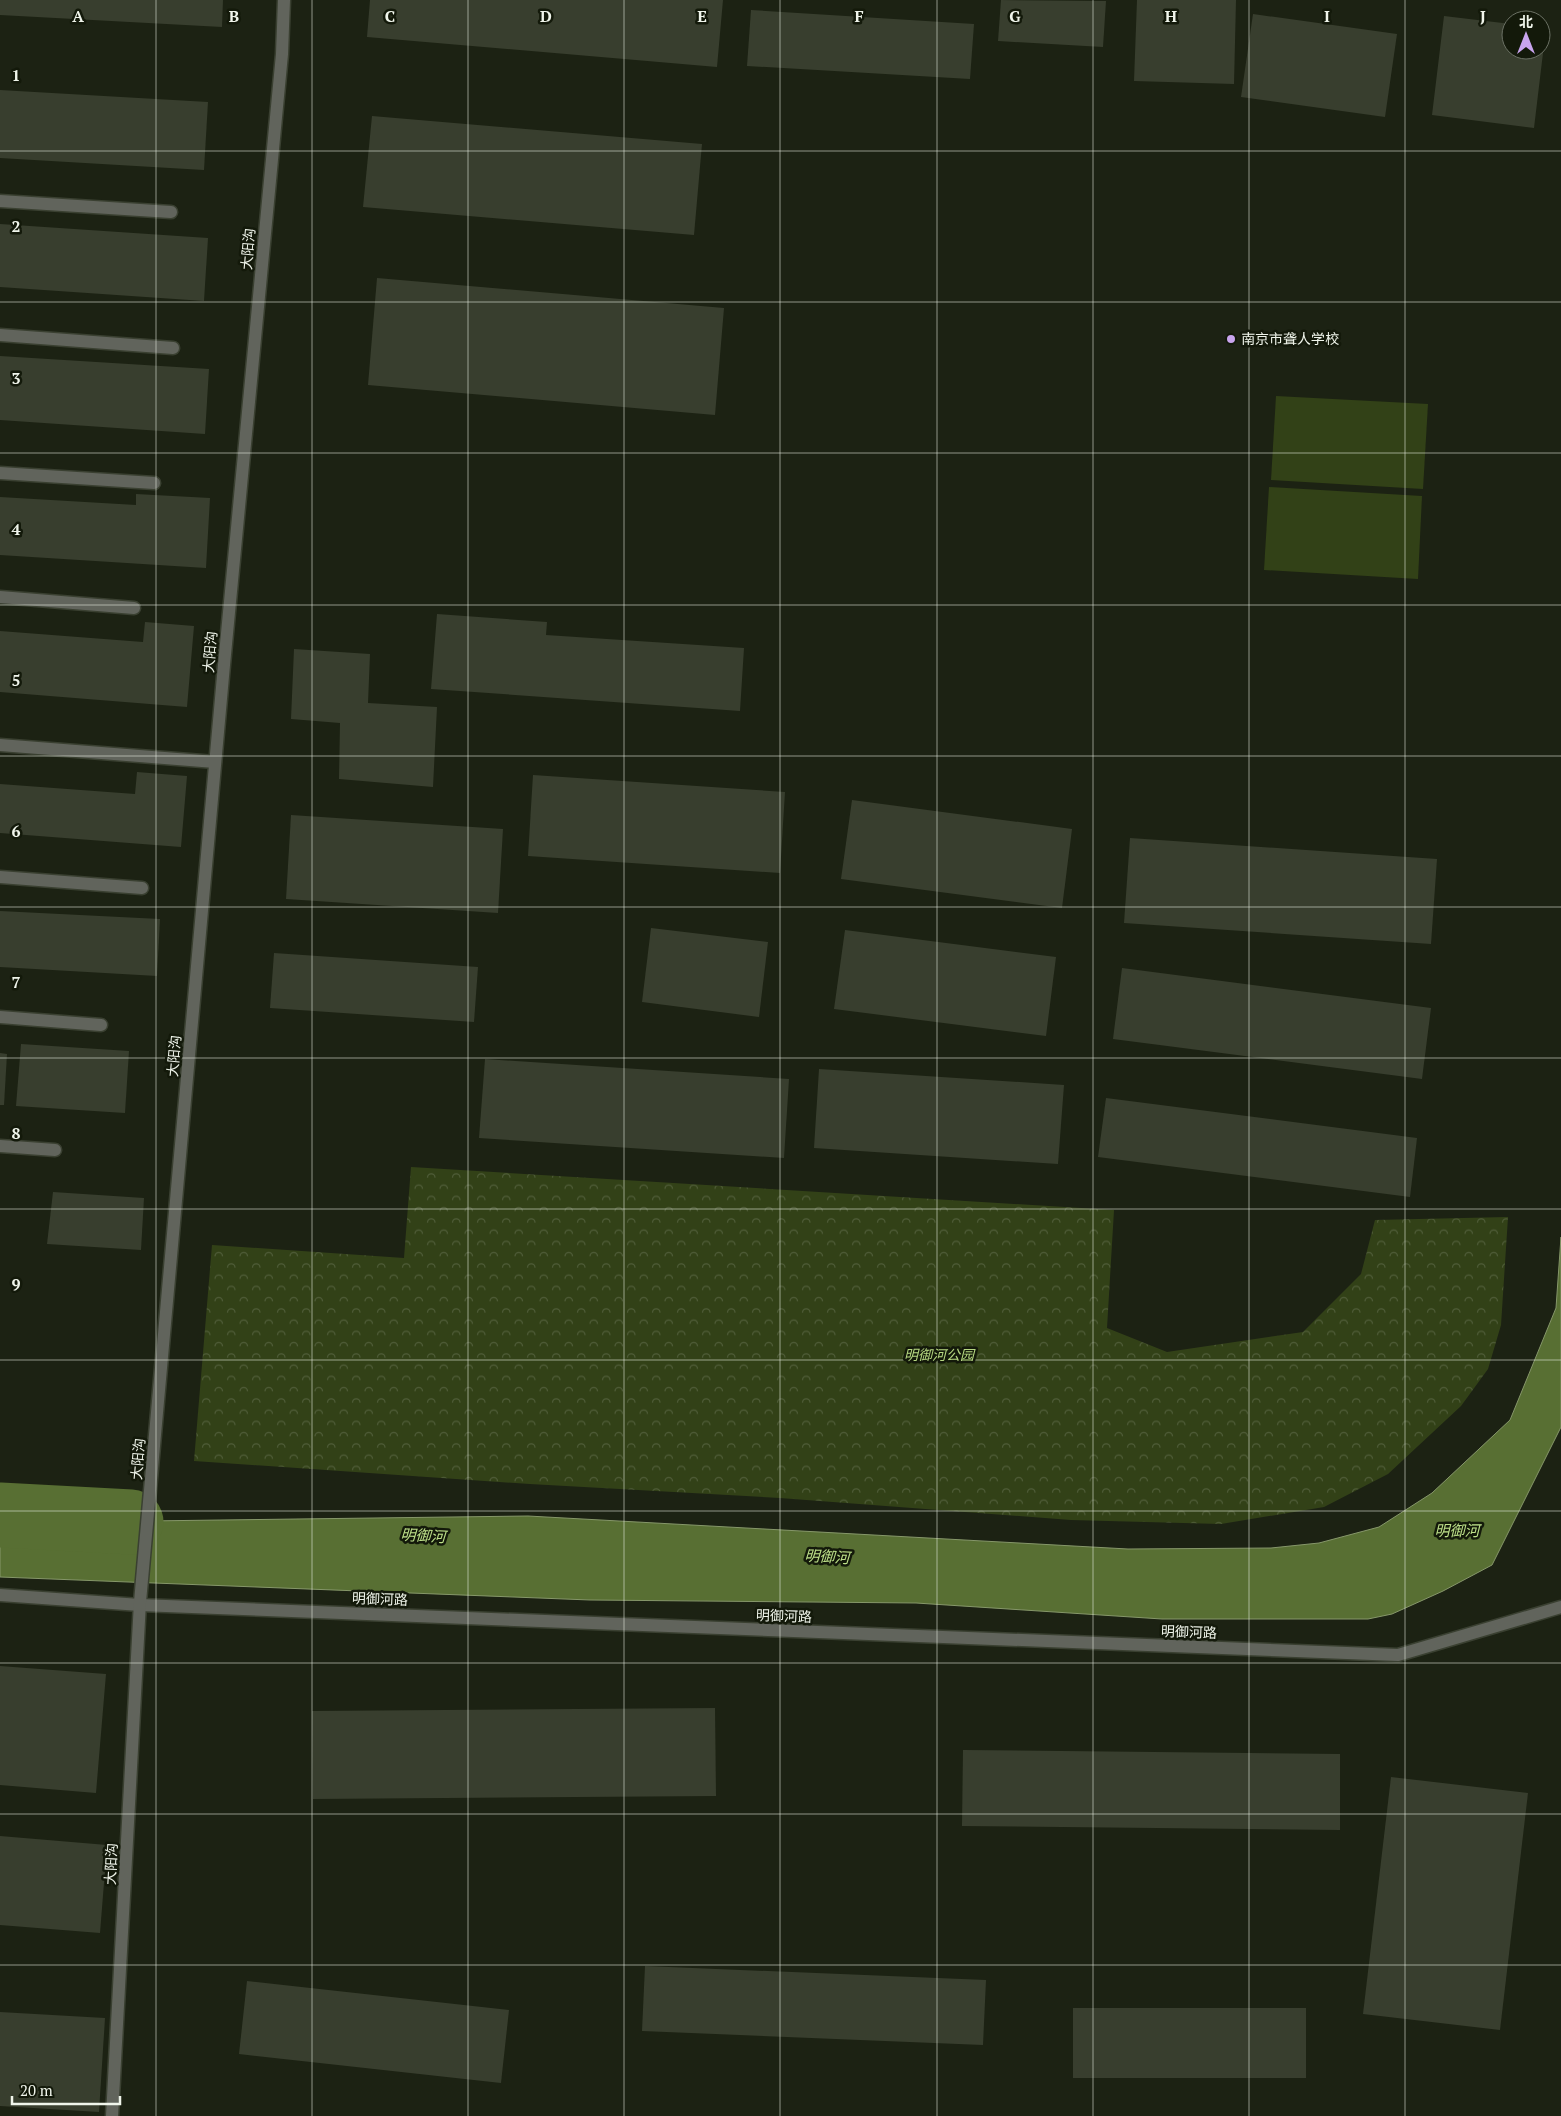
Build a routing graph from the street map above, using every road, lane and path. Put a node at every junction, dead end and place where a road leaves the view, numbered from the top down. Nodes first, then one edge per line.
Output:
1 (284, 0) edge
2 (0, 201) edge
3 (171, 212) dead end
4 (0, 335) edge
5 (173, 348) dead end
6 (0, 473) edge
7 (154, 483) dead end
8 (0, 597) edge
9 (134, 608) dead end
10 (0, 745) edge
11 (215, 762) junction
12 (0, 877) edge
13 (142, 888) dead end
14 (0, 1017) edge
15 (101, 1024) dead end
16 (0, 1146) edge
17 (55, 1150) dead end
18 (0, 1596) edge
19 (140, 1604) junction
20 (1561, 1607) edge
21 (112, 2116) edge

1 - 11 street, 大阳沟
2 - 3 street
4 - 5 street
6 - 7 street
8 - 9 street
10 - 11 street
11 - 19 street, 大阳沟
12 - 13 street
14 - 15 street
16 - 17 street
18 - 19 street, 明御河路
19 - 20 street, 明御河路
19 - 21 street, 大阳沟

